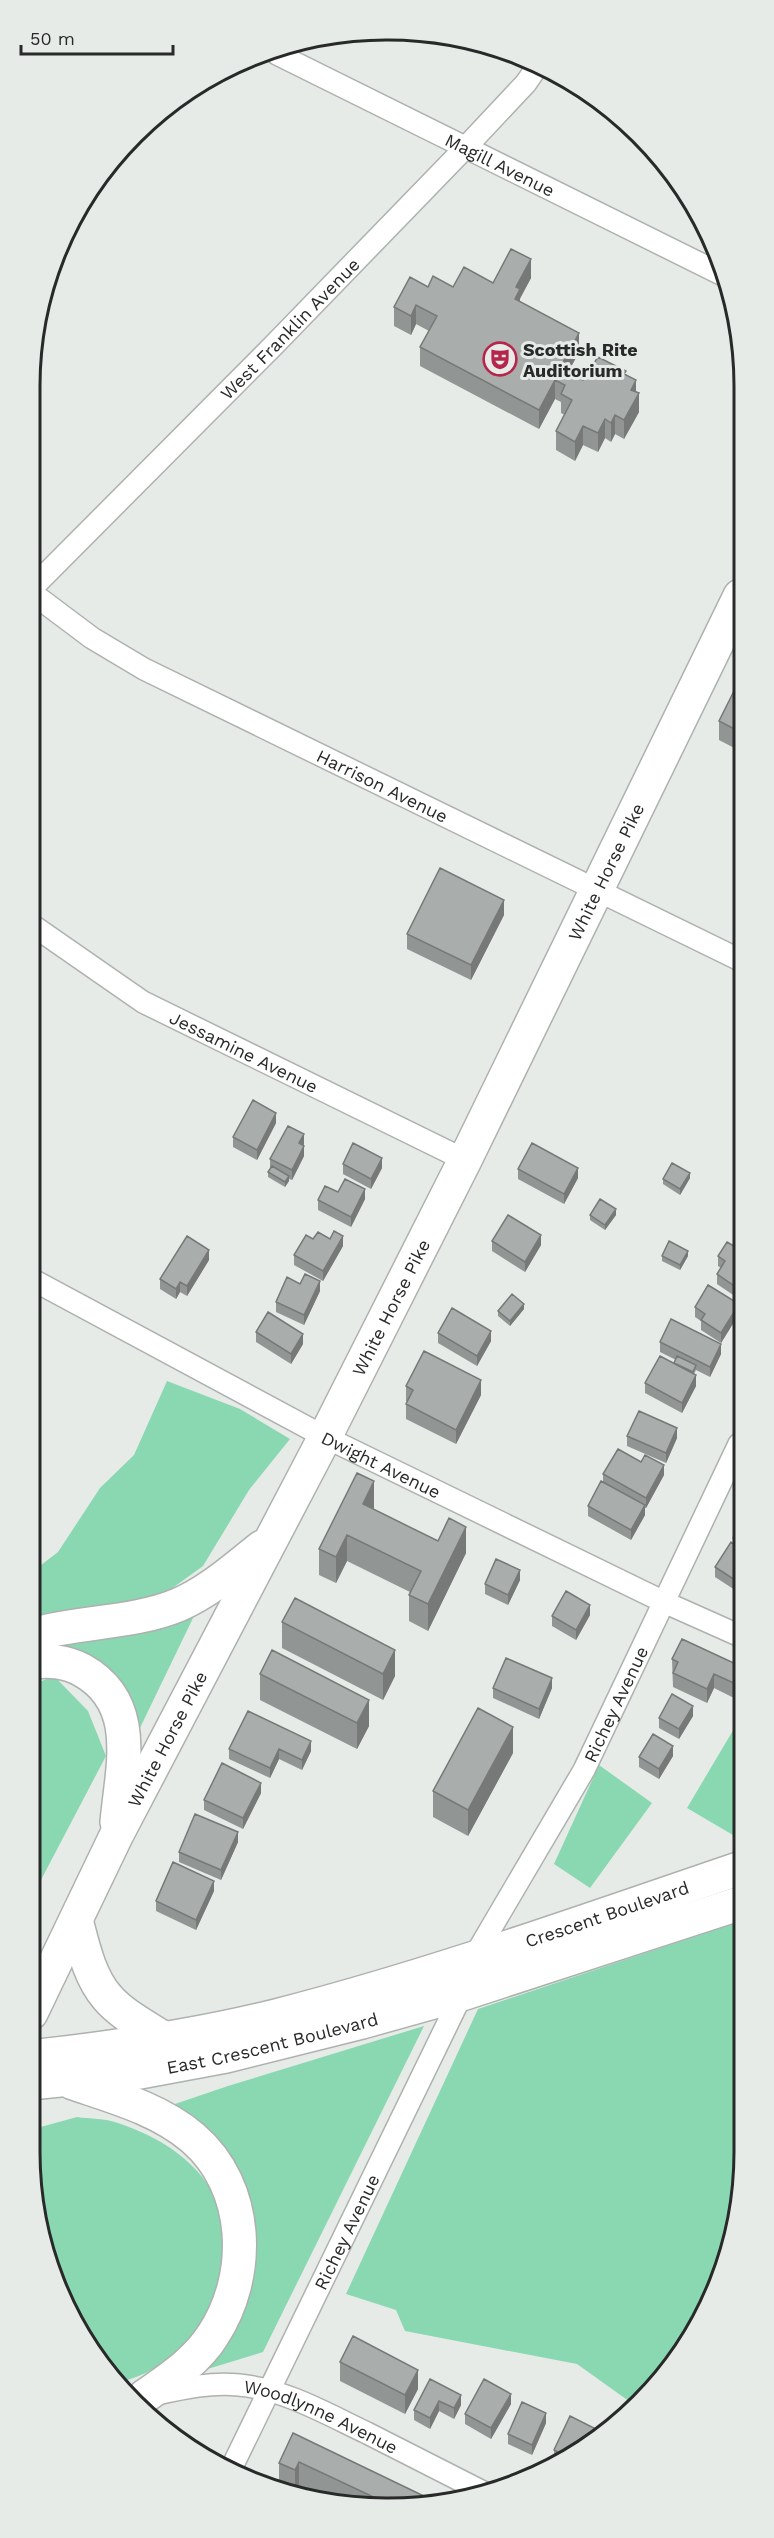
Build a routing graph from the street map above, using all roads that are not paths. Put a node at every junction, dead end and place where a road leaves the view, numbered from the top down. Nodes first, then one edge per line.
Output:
1 (283, 57) edge
2 (533, 73) edge
3 (465, 148) junction
4 (713, 270) edge
5 (40, 580) edge
6 (40, 599) edge
7 (734, 608) edge
8 (597, 889) junction
9 (40, 930) edge
10 (734, 957) edge
11 (465, 1160) junction
12 (40, 1284) edge
13 (325, 1437) junction
14 (734, 1455) edge
15 (270, 1540) junction
16 (664, 1602) junction
17 (40, 1633) edge
18 (734, 1633) edge
19 (40, 1663) edge
20 (116, 1836) junction
21 (734, 1870) edge
22 (734, 1905) edge
23 (76, 1920) junction
24 (474, 1957) junction
25 (510, 1978) joint
26 (40, 1993) edge
27 (462, 1994) junction
28 (163, 2038) junction
29 (40, 2056) edge
30 (63, 2080) junction
31 (40, 2082) edge
32 (270, 2391) junction
33 (145, 2396) joint
34 (234, 2462) edge
35 (473, 2487) edge

1 - 3 street, Magill Avenue
2 - 3 street, West Franklin Avenue
3 - 4 street, Magill Avenue
3 - 5 street, West Franklin Avenue
6 - 8 street, Harrison Avenue
7 - 8 highway, White Horse Pike
8 - 10 street, Harrison Avenue
8 - 11 highway, White Horse Pike
9 - 11 street, Jessamine Avenue
11 - 13 highway, White Horse Pike
12 - 13 street, Dwight Avenue
13 - 15 highway, White Horse Pike
13 - 16 street, Dwight Avenue
14 - 16 street, Richey Avenue
15 - 17 highway
15 - 20 highway, White Horse Pike
16 - 18 street, Dwight Avenue
16 - 24 street, Richey Avenue
19 - 20 highway
20 - 23 highway, White Horse Pike
21 - 24 highway, Crescent Boulevard
22 - 25 highway, Crescent Boulevard
23 - 26 highway, White Horse Pike
23 - 28 highway
24 - 28 highway, East Crescent Boulevard
25 - 27 highway, East Crescent Boulevard
27 - 30 highway, East Crescent Boulevard
27 - 32 street, Richey Avenue
28 - 29 highway, East Crescent Boulevard
30 - 31 highway, East Crescent Boulevard
30 - 33 highway
32 - 33 street, Woodlynne Avenue
32 - 34 street, Richey Avenue
32 - 35 street, Woodlynne Avenue

